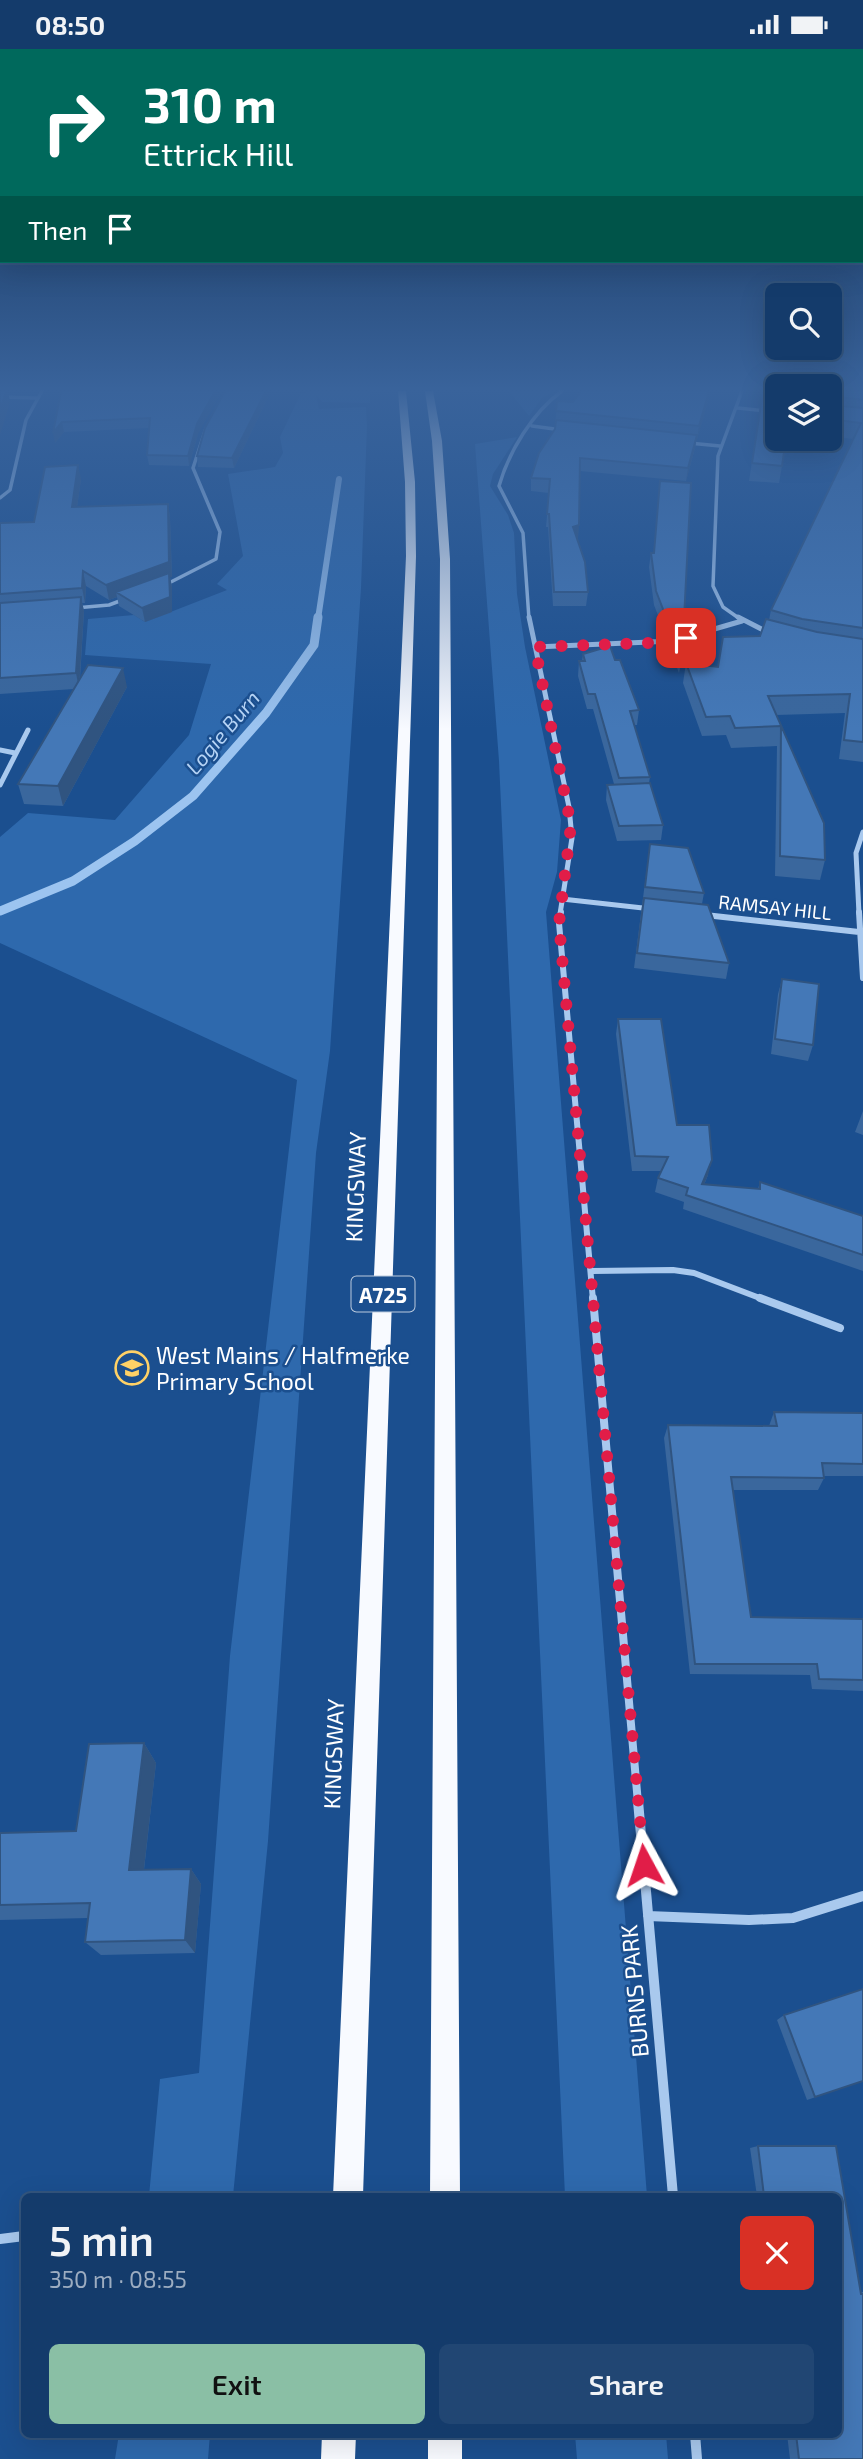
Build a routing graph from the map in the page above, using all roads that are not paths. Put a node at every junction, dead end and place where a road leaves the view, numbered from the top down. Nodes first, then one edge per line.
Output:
1 (208, 503) edge
2 (410, 503) edge
3 (441, 503) edge
4 (508, 503) edge
5 (717, 503) edge
6 (157, 588) edge
7 (133, 596) edge
8 (62, 609) edge
9 (742, 621) junction
10 (776, 636) edge
11 (535, 647) junction
12 (29, 730) dead end
13 (0, 750) edge
14 (15, 753) junction
15 (0, 785) edge
16 (863, 832) edge
17 (562, 899) junction
18 (656, 909) edge
19 (697, 914) edge
20 (859, 932) junction
21 (863, 978) edge
22 (592, 1271) junction
23 (840, 1328) dead end
24 (863, 1896) edge
25 (648, 1916) junction
26 (348, 2193) edge
27 (445, 2193) edge
28 (673, 2193) edge
29 (21, 2236) edge
30 (0, 2239) edge
31 (339, 2438) edge
32 (445, 2438) edge
33 (695, 2438) edge
34 (338, 2459) edge
35 (445, 2459) edge
36 (697, 2459) edge

1 - 6 street
2 - 26 highway, KINGSWAY / A725
3 - 27 highway, A725
4 - 11 street, BURNS PARK
5 - 9 street
7 - 8 street
9 - 10 street
9 - 11 street
11 - 17 street, BURNS PARK
12 - 14 street
13 - 14 street
14 - 15 street
16 - 20 street
17 - 18 street
17 - 22 street, BURNS PARK
19 - 20 street, RAMSAY HILL
20 - 21 street
22 - 23 street
22 - 25 street, BURNS PARK
24 - 25 street
25 - 28 street, BURNS PARK
29 - 30 street
31 - 34 highway
32 - 35 highway
33 - 36 street

